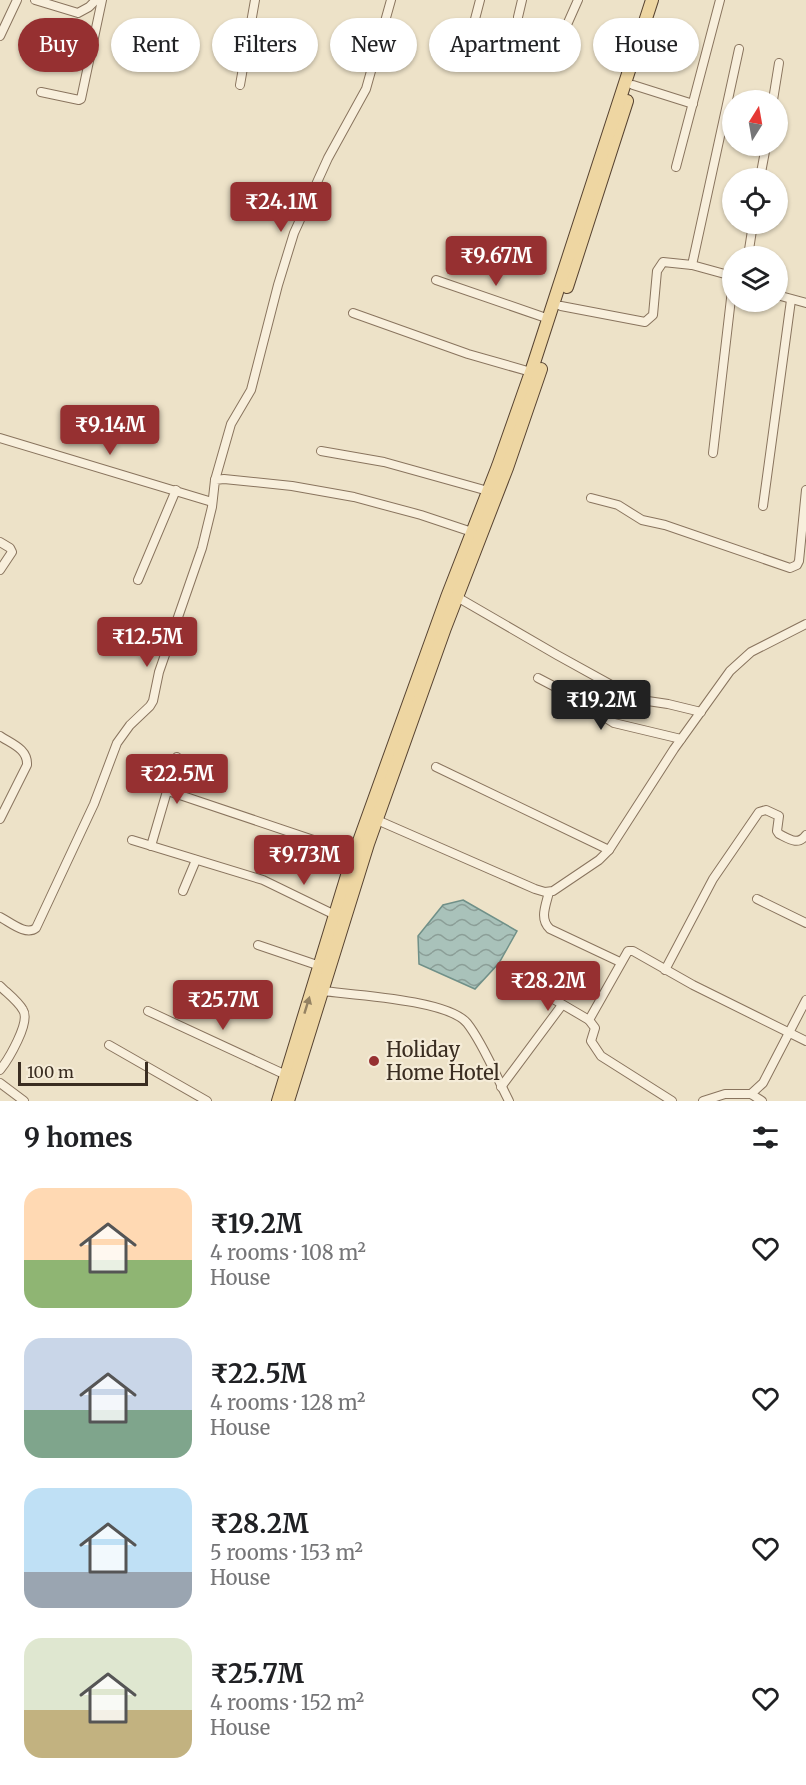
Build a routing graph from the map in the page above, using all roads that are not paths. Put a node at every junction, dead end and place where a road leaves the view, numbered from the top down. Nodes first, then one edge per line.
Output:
1 (17, 0) edge
2 (35, 0) edge
3 (96, 0) edge
4 (102, 0) edge
5 (255, 0) edge
6 (391, 0) edge
7 (480, 0) edge
8 (522, 0) edge
9 (578, 0) edge
10 (652, 0) edge
11 (660, 0) edge
12 (720, 0) edge
13 (518, 17) dead end
14 (475, 18) edge
15 (570, 18) edge
16 (0, 36) edge
17 (739, 49) dead end
18 (779, 63) dead end
19 (240, 85) dead end
20 (633, 86) junction
21 (775, 90) edge
22 (41, 92) dead end
23 (693, 104) junction
24 (676, 167) dead end
25 (692, 265) junction
26 (722, 273) edge
27 (436, 280) dead end
28 (788, 299) edge
29 (791, 300) junction
30 (806, 303) edge
31 (561, 306) junction
32 (729, 312) edge
33 (352, 313) dead end
34 (549, 319) junction
35 (531, 372) junction
36 (0, 438) edge
37 (321, 451) dead end
38 (713, 453) dead end
39 (502, 467) junction
40 (215, 480) junction
41 (176, 490) junction
42 (806, 490) edge
43 (488, 491) junction
44 (591, 498) dead end
45 (212, 502) junction
46 (763, 506) dead end
47 (472, 532) junction
48 (0, 542) edge
49 (0, 570) edge
50 (138, 580) dead end
51 (457, 597) junction
52 (806, 624) edge
53 (538, 678) dead end
54 (701, 712) junction
55 (0, 736) edge
56 (681, 739) junction
57 (177, 757) dead end
58 (436, 767) dead end
59 (168, 791) junction
60 (0, 819) edge
61 (377, 820) junction
62 (806, 836) edge
63 (132, 840) dead end
64 (151, 846) junction
65 (609, 850) junction
66 (355, 854) junction
67 (196, 860) junction
68 (183, 891) dead end
69 (549, 892) junction
70 (757, 899) dead end
71 (335, 915) junction
72 (0, 917) edge
73 (806, 923) edge
74 (258, 945) dead end
75 (620, 962) junction
76 (320, 966) junction
77 (665, 970) junction
78 (521, 980) dead end
79 (0, 986) edge
80 (323, 991) junction
81 (806, 1000) edge
82 (562, 1005) junction
83 (148, 1011) dead end
84 (589, 1020) junction
85 (788, 1033) junction
86 (806, 1041) edge
87 (109, 1045) dead end
88 (299, 1050) junction
89 (0, 1070) edge
90 (286, 1075) junction
91 (0, 1083) edge
92 (501, 1087) junction
93 (752, 1094) junction
94 (24, 1101) edge
95 (207, 1101) edge
96 (278, 1101) edge
97 (288, 1101) edge
98 (509, 1101) edge
99 (672, 1101) edge
100 (703, 1101) edge
101 (762, 1101) edge

1 - 16 street
2 - 3 street
4 - 22 street
5 - 19 street
6 - 40 street
7 - 14 street
8 - 13 street
9 - 15 street
10 - 34 main road
11 - 20 main road
12 - 23 street
17 - 25 street
18 - 21 street
20 - 23 street
20 - 31 main road
23 - 24 street
25 - 26 street
25 - 31 street
27 - 34 street
28 - 29 street
29 - 30 street
29 - 46 street
31 - 39 main road
32 - 38 street
33 - 35 street
34 - 35 main road
35 - 39 main road
36 - 41 street
37 - 43 street
39 - 43 main road
39 - 51 main road
40 - 45 street
40 - 47 street
41 - 45 street
41 - 50 street
42 - 44 street
43 - 47 main road
45 - 72 street
47 - 66 main road
48 - 49 street
51 - 54 street
51 - 61 main road
52 - 54 street
53 - 56 street
54 - 56 street
55 - 60 street
56 - 65 street
57 - 59 street
58 - 65 street
59 - 64 street
59 - 66 street
61 - 69 street
61 - 80 main road
62 - 77 street
63 - 64 street
64 - 67 street
65 - 69 street
66 - 71 main road
67 - 68 street
67 - 71 street
69 - 75 street
70 - 73 street
71 - 76 main road
74 - 76 street
75 - 77 street
75 - 84 street
88 -> 76 main road
77 - 85 street
78 - 82 street
79 - 89 street
80 - 88 main road
80 - 92 street
81 - 85 street
82 - 84 street
82 - 92 street
83 - 90 street
84 - 99 street
85 - 86 street
85 - 93 street
87 - 95 street
88 - 90 main road
88 - 97 main road
90 - 96 main road
91 - 94 street
92 - 98 street
93 - 100 street
93 - 101 street

